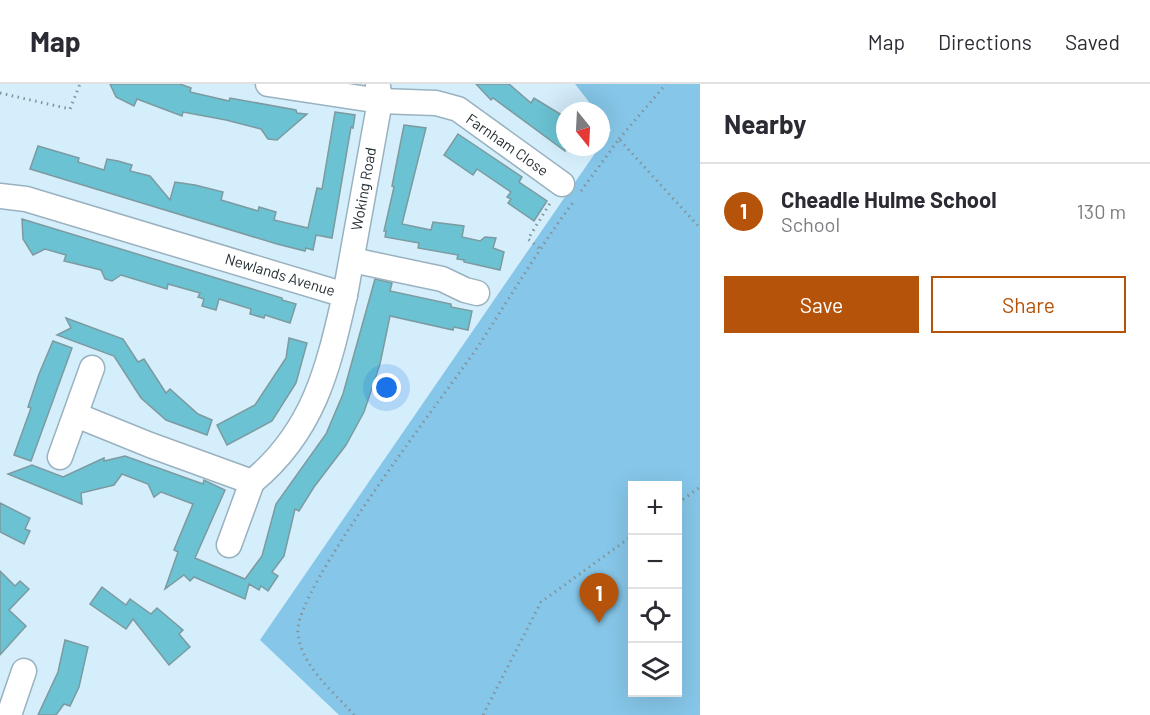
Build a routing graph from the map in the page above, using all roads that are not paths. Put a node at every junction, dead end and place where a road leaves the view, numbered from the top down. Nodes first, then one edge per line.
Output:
1 (268, 84) edge
2 (379, 92) edge
3 (562, 184) road end
4 (0, 196) edge
5 (352, 260) junction
6 (477, 293) dead end
7 (345, 295) junction
8 (92, 368) dead end
9 (76, 415) junction
10 (60, 457) dead end
11 (252, 482) junction
12 (229, 545) dead end
13 (24, 671) dead end
14 (9, 715) edge

1 - 2 street, Farnham Close
2 - 3 street, Farnham Close
2 - 5 street, Woking Road
4 - 7 street, Newlands Avenue
5 - 6 street
5 - 7 street, Woking Road
7 - 11 street, Newlands Avenue
8 - 9 street
9 - 10 street
9 - 11 street
11 - 12 street
13 - 14 street

